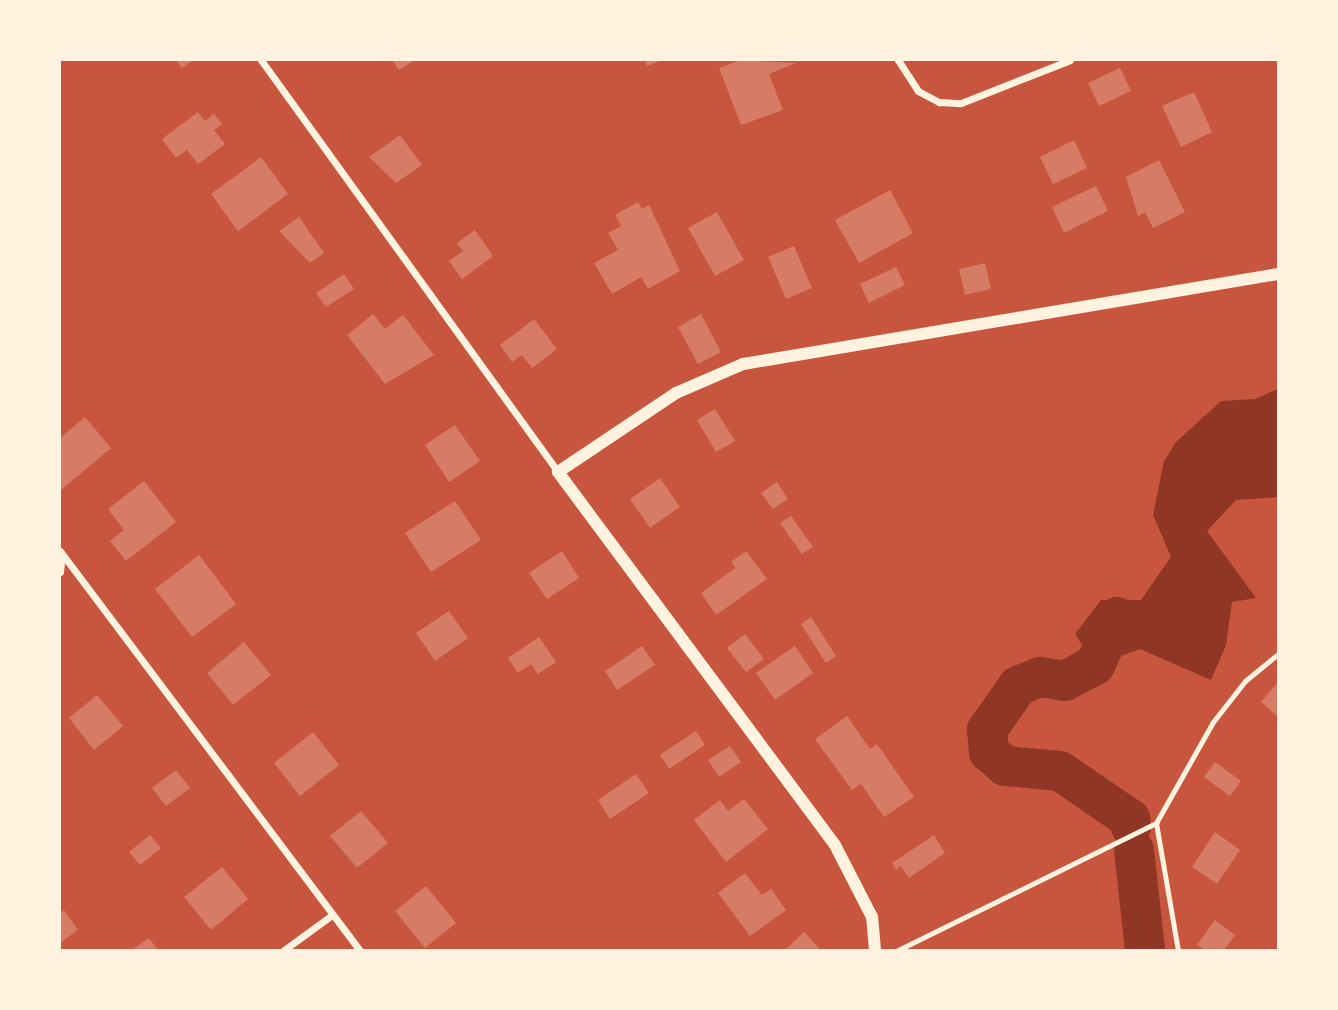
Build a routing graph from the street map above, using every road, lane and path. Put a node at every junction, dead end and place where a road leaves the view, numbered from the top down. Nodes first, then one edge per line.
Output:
1 (261, 60) edge
2 (898, 60) edge
3 (1070, 60) edge
4 (1279, 275) edge
5 (558, 472) junction
6 (61, 552) edge
7 (60, 572) edge
8 (1279, 654) edge
9 (1156, 823) junction
10 (332, 915) junction
11 (284, 950) edge
12 (360, 950) edge
13 (874, 950) edge
14 (898, 950) edge
15 (1178, 950) edge

1 - 5 street
2 - 3 street
4 - 5 street
5 - 13 street
6 - 7 street
6 - 10 street
8 - 9 lane
9 - 14 lane
9 - 15 lane
10 - 11 street
10 - 12 street

